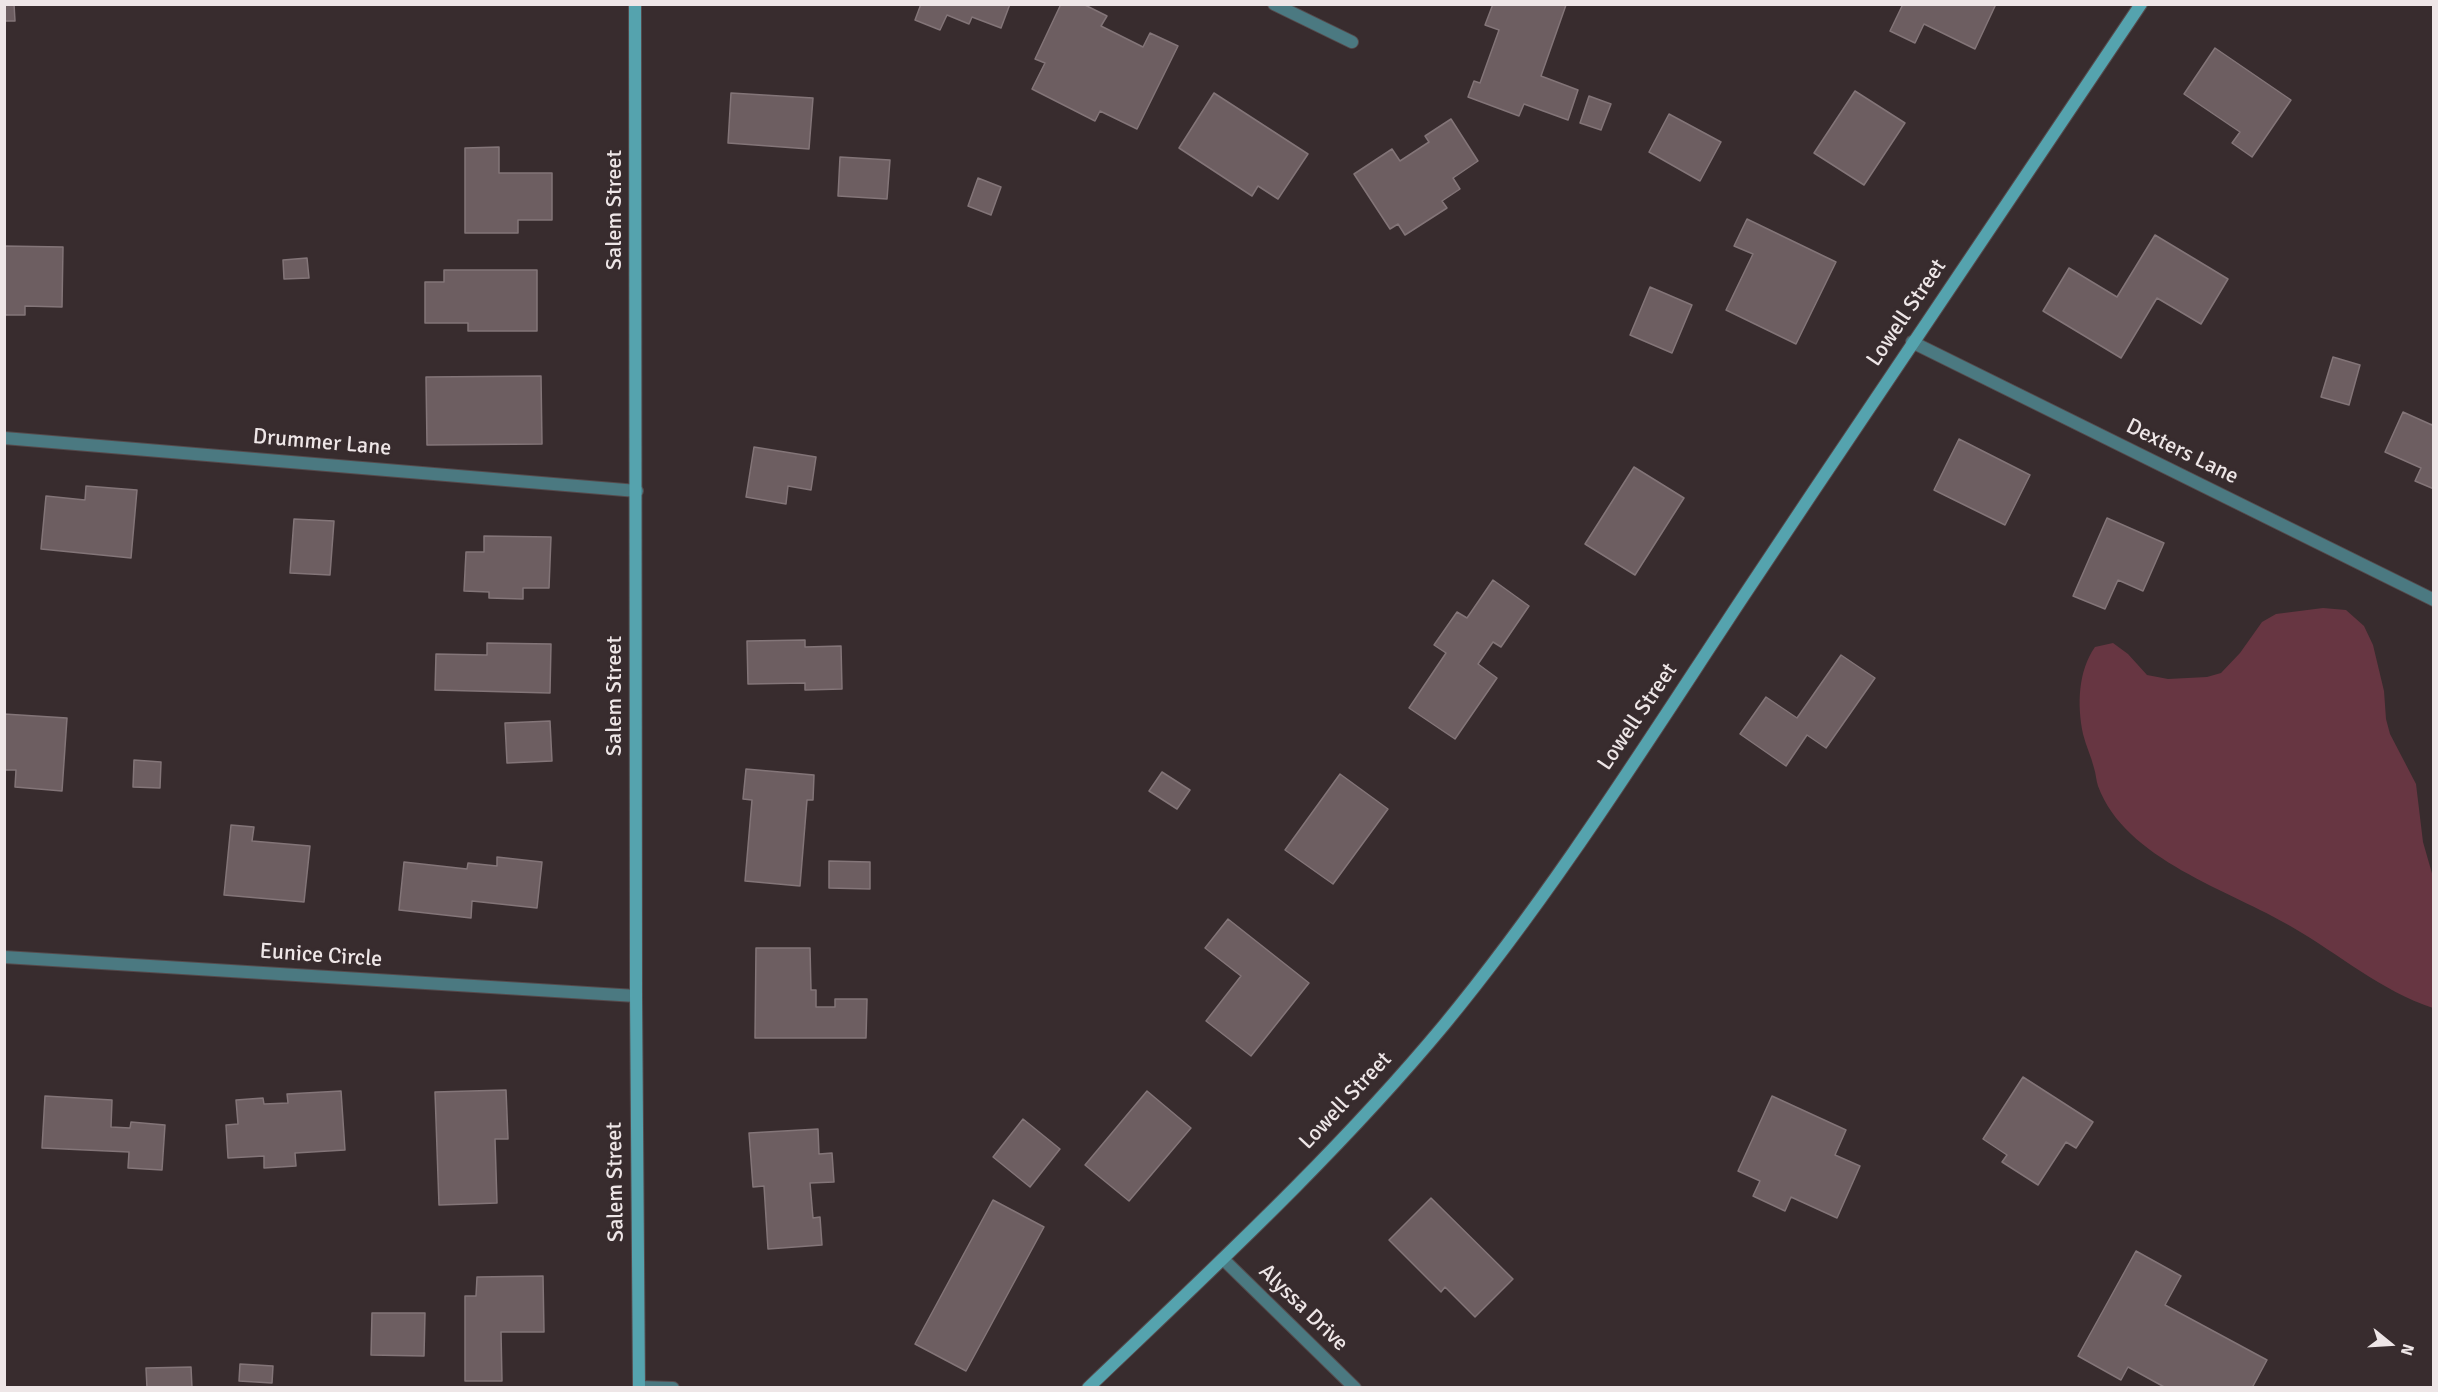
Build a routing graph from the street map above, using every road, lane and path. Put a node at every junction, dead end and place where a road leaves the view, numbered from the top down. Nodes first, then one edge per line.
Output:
1 (635, 4) edge
2 (1274, 4) edge
3 (2141, 4) edge
4 (1352, 42) dead end
5 (1912, 342) junction
6 (4, 438) edge
7 (637, 491) junction
8 (2433, 600) edge
9 (4, 957) edge
10 (636, 996) junction
11 (1222, 1259) junction
12 (639, 1387) edge
13 (673, 1388) edge
14 (1088, 1388) edge
15 (1355, 1388) edge

1 - 7 main road, Salem Street
2 - 4 street
3 - 5 main road, Lowell Street
5 - 8 street, Dexters Lane
5 - 11 main road, Lowell Street
6 - 7 street, Drummer Lane
7 - 10 main road, Salem Street
9 - 10 street, Eunice Circle
10 - 12 main road, Salem Street
11 - 14 main road, Lowell Street
11 - 15 street, Alyssa Drive
12 - 13 street

